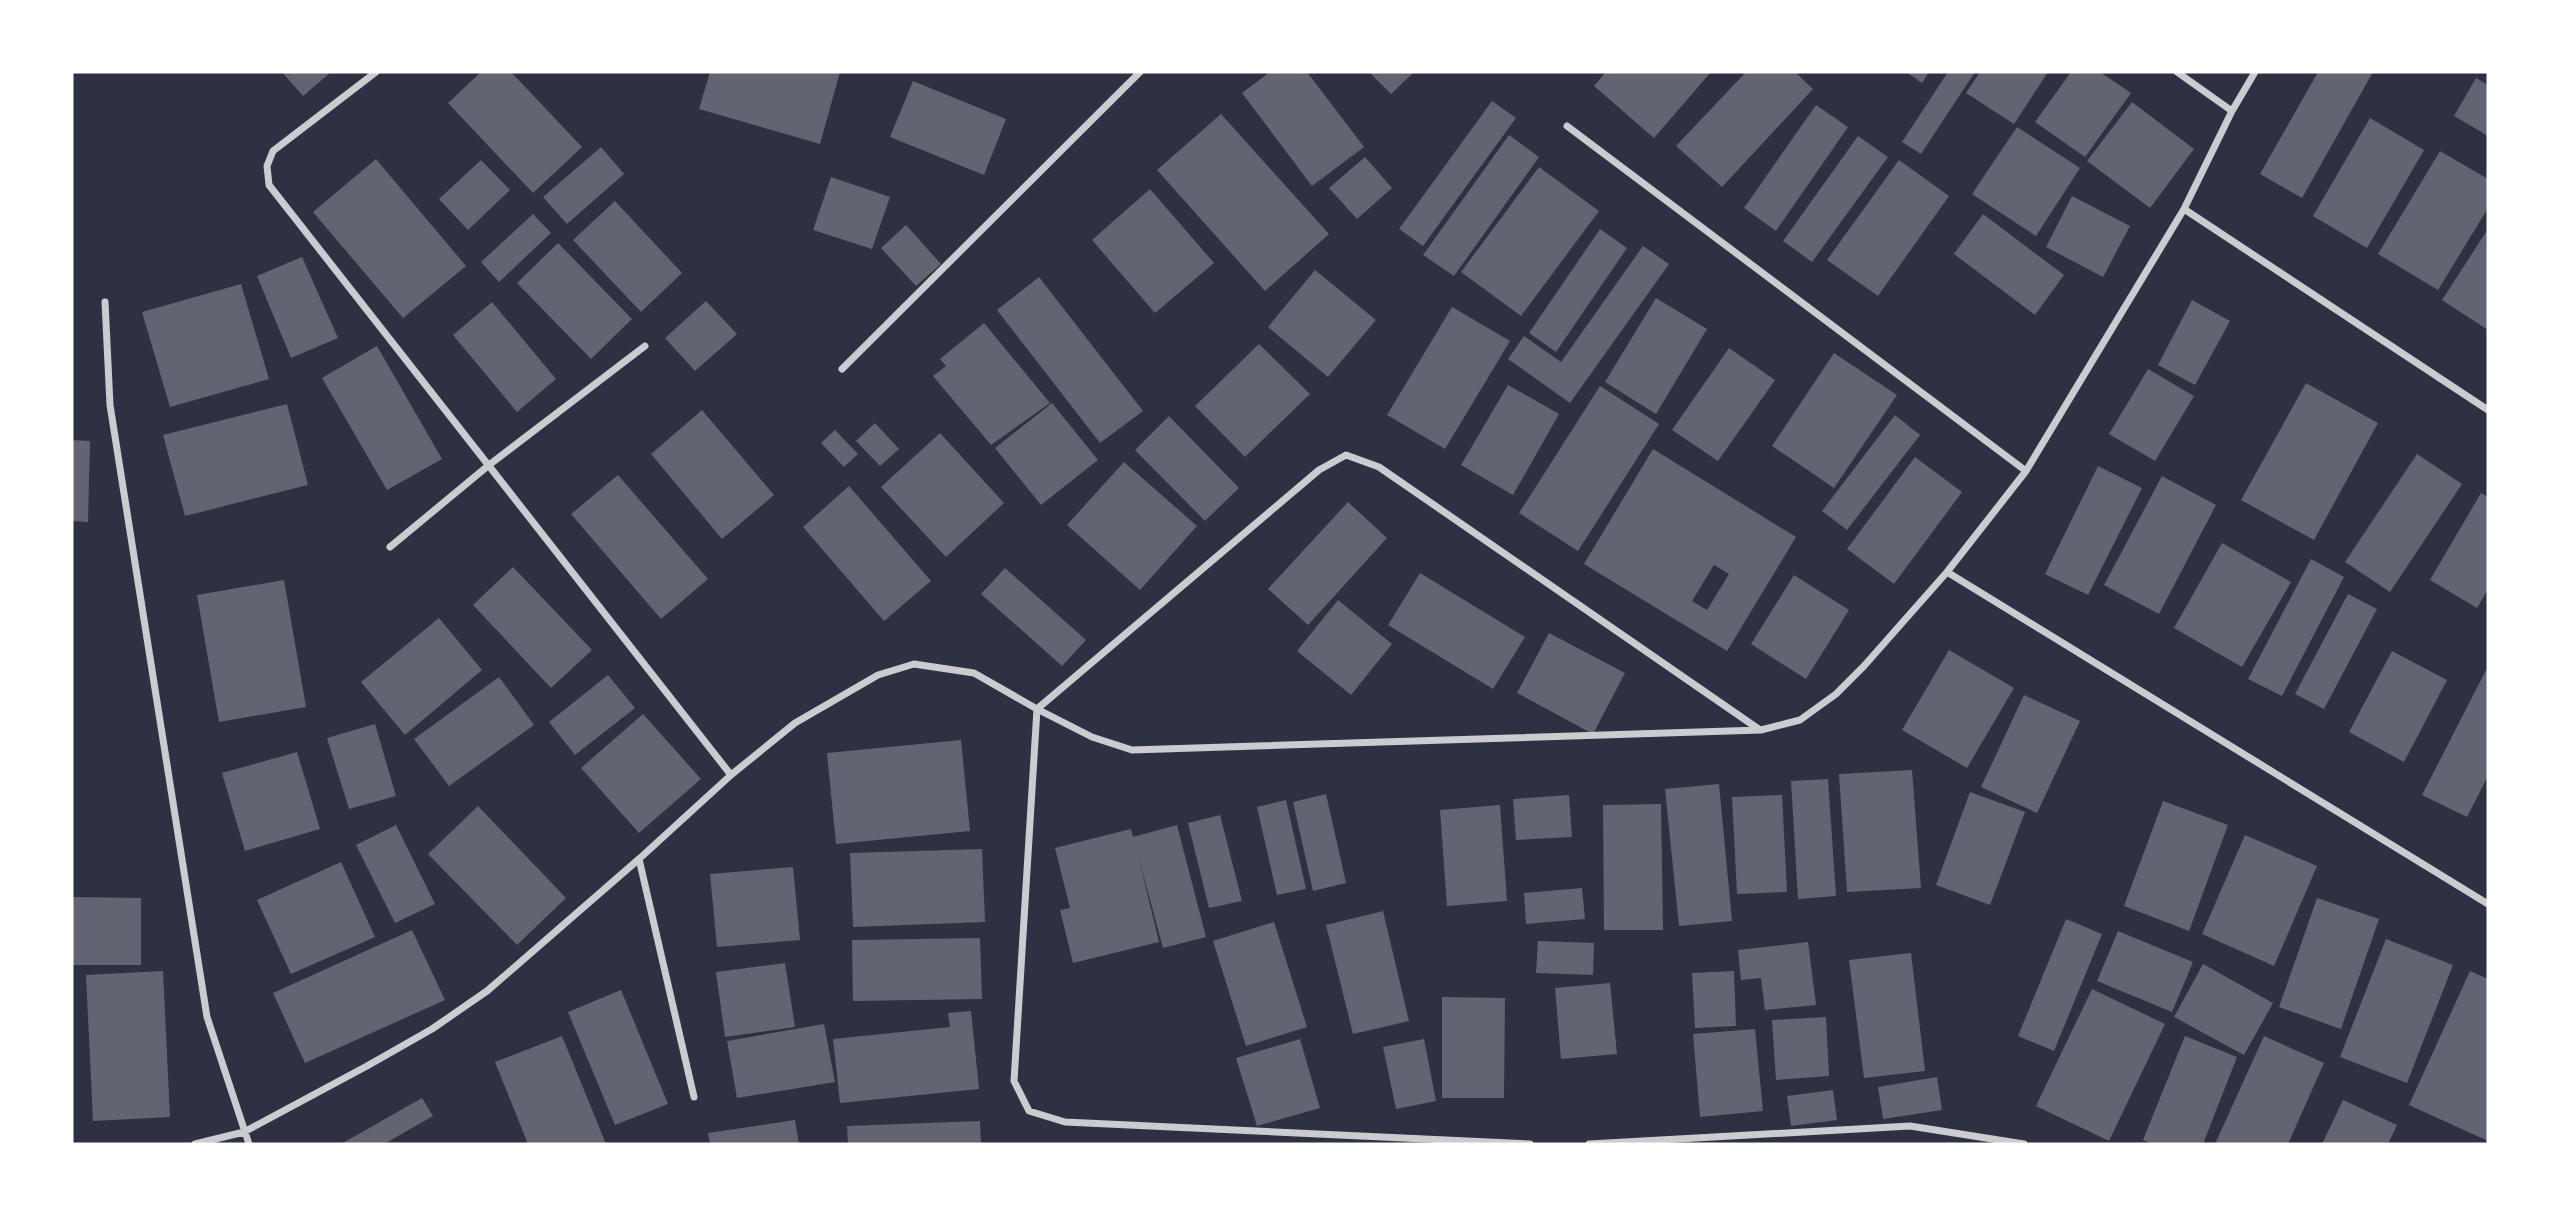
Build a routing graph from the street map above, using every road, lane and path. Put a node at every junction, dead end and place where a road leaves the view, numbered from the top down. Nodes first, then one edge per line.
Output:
1 (376, 72) edge
2 (1140, 72) edge
3 (2178, 72) edge
4 (2255, 72) edge
5 (2232, 111) junction
6 (1567, 125) dead end
7 (2184, 209) junction
8 (105, 302) dead end
9 (645, 346) dead end
10 (842, 369) dead end
11 (2488, 410) edge
12 (489, 465) junction
13 (2026, 471) junction
14 (390, 547) dead end
15 (1947, 572) junction
16 (1037, 709) junction
17 (1762, 730) junction
18 (731, 775) junction
19 (639, 859) junction
20 (2488, 904) edge
21 (694, 1097) dead end
22 (244, 1132) junction
23 (195, 1144) edge
24 (248, 1144) edge
25 (1530, 1144) edge
26 (1588, 1144) edge
27 (2024, 1144) edge

1 - 12 street
2 - 10 street
3 - 5 street
4 - 5 street
5 - 7 street
6 - 13 street
7 - 11 street
7 - 13 street
8 - 22 street
9 - 12 street
12 - 14 street
12 - 18 street
13 - 15 street
15 - 17 street
15 - 20 street
16 - 17 street
16 - 17 street
16 - 18 street
16 - 25 street
18 - 19 street
19 - 21 street
19 - 22 street
22 - 23 street
22 - 24 street
26 - 27 street

